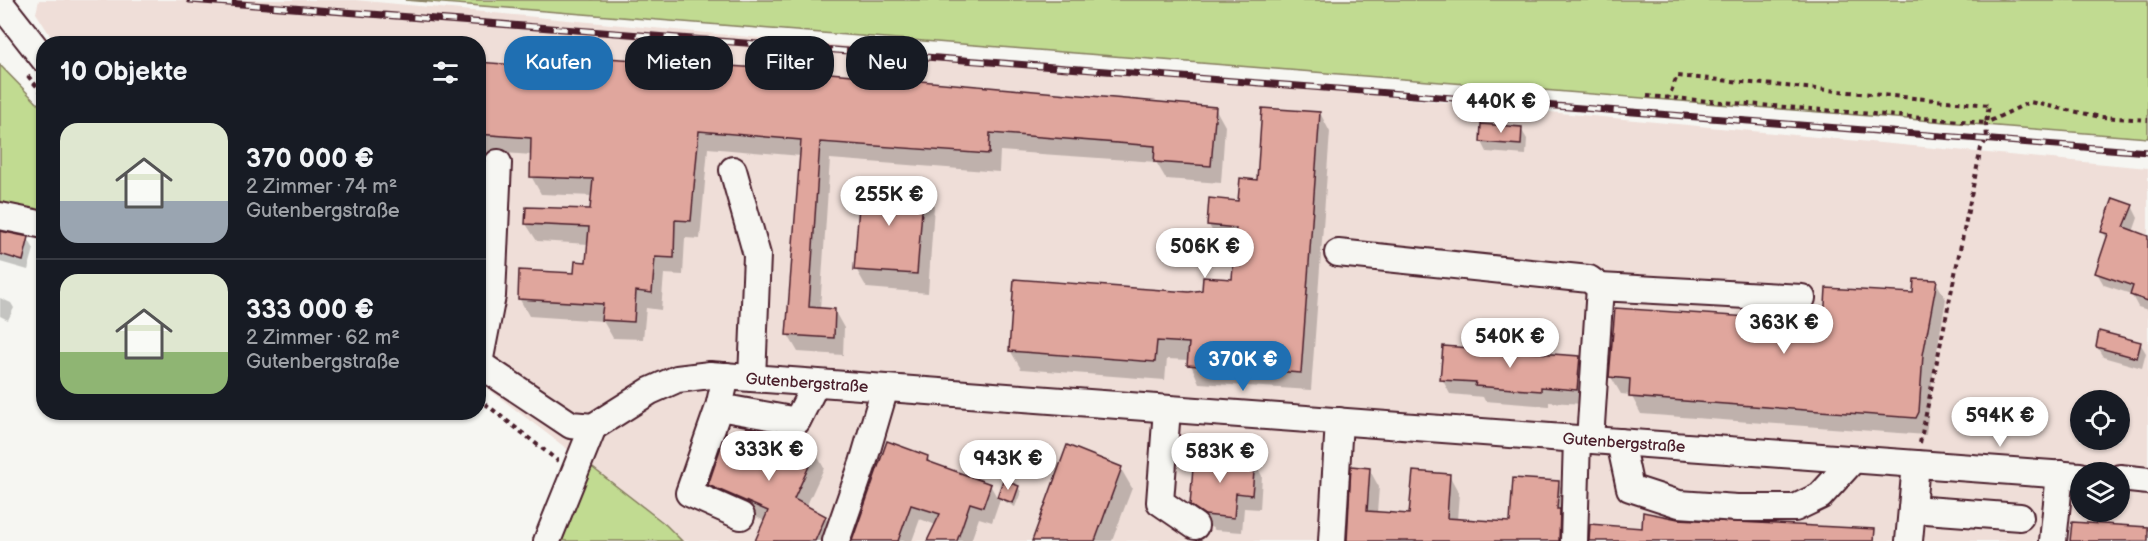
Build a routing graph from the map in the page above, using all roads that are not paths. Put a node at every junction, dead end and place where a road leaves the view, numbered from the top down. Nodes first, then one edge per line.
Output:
1 (0, 3) edge
2 (36, 49) edge
3 (498, 163) dead end
4 (733, 170) dead end
5 (0, 216) edge
6 (36, 223) edge
7 (1338, 253) dead end
8 (1600, 287) junction
9 (1802, 298) dead end
10 (486, 327) edge
11 (486, 368) edge
12 (726, 376) junction
13 (752, 378) junction
14 (816, 383) junction
15 (885, 388) junction
16 (719, 407) junction
17 (1167, 409) junction
18 (1339, 421) junction
19 (593, 428) junction
20 (1583, 439) junction
21 (1620, 442) junction
22 (1853, 460) junction
23 (1916, 464) junction
24 (2070, 475) edge
25 (1912, 509) junction
26 (741, 516) dead end
27 (2020, 517) dead end
28 (1195, 526) dead end
29 (547, 541) edge
30 (836, 541) edge
31 (1332, 541) edge
32 (1574, 541) edge
33 (1909, 541) edge
34 (2054, 541) edge

1 - 2 street
3 - 10 street
4 - 13 street
5 - 6 street
7 - 8 street
8 - 9 street
8 - 20 street
11 - 19 street
12 - 13 street, Gutenbergstraße
12 - 16 street
12 - 19 street, Gutenbergstraße
13 - 14 street, Gutenbergstraße
14 - 15 street, Gutenbergstraße
14 - 16 street
15 - 17 street, Gutenbergstraße
15 - 30 street
16 - 26 street
17 - 18 street, Gutenbergstraße
17 - 28 street
18 - 20 street, Gutenbergstraße
18 - 31 street
19 - 29 street
20 - 21 street, Gutenbergstraße
20 - 32 street
21 - 22 street, Gutenbergstraße
21 - 22 street
22 - 23 street, Gutenbergstraße
23 - 24 street, Gutenbergstraße
23 - 25 street
24 - 34 street
25 - 27 street
25 - 33 street

